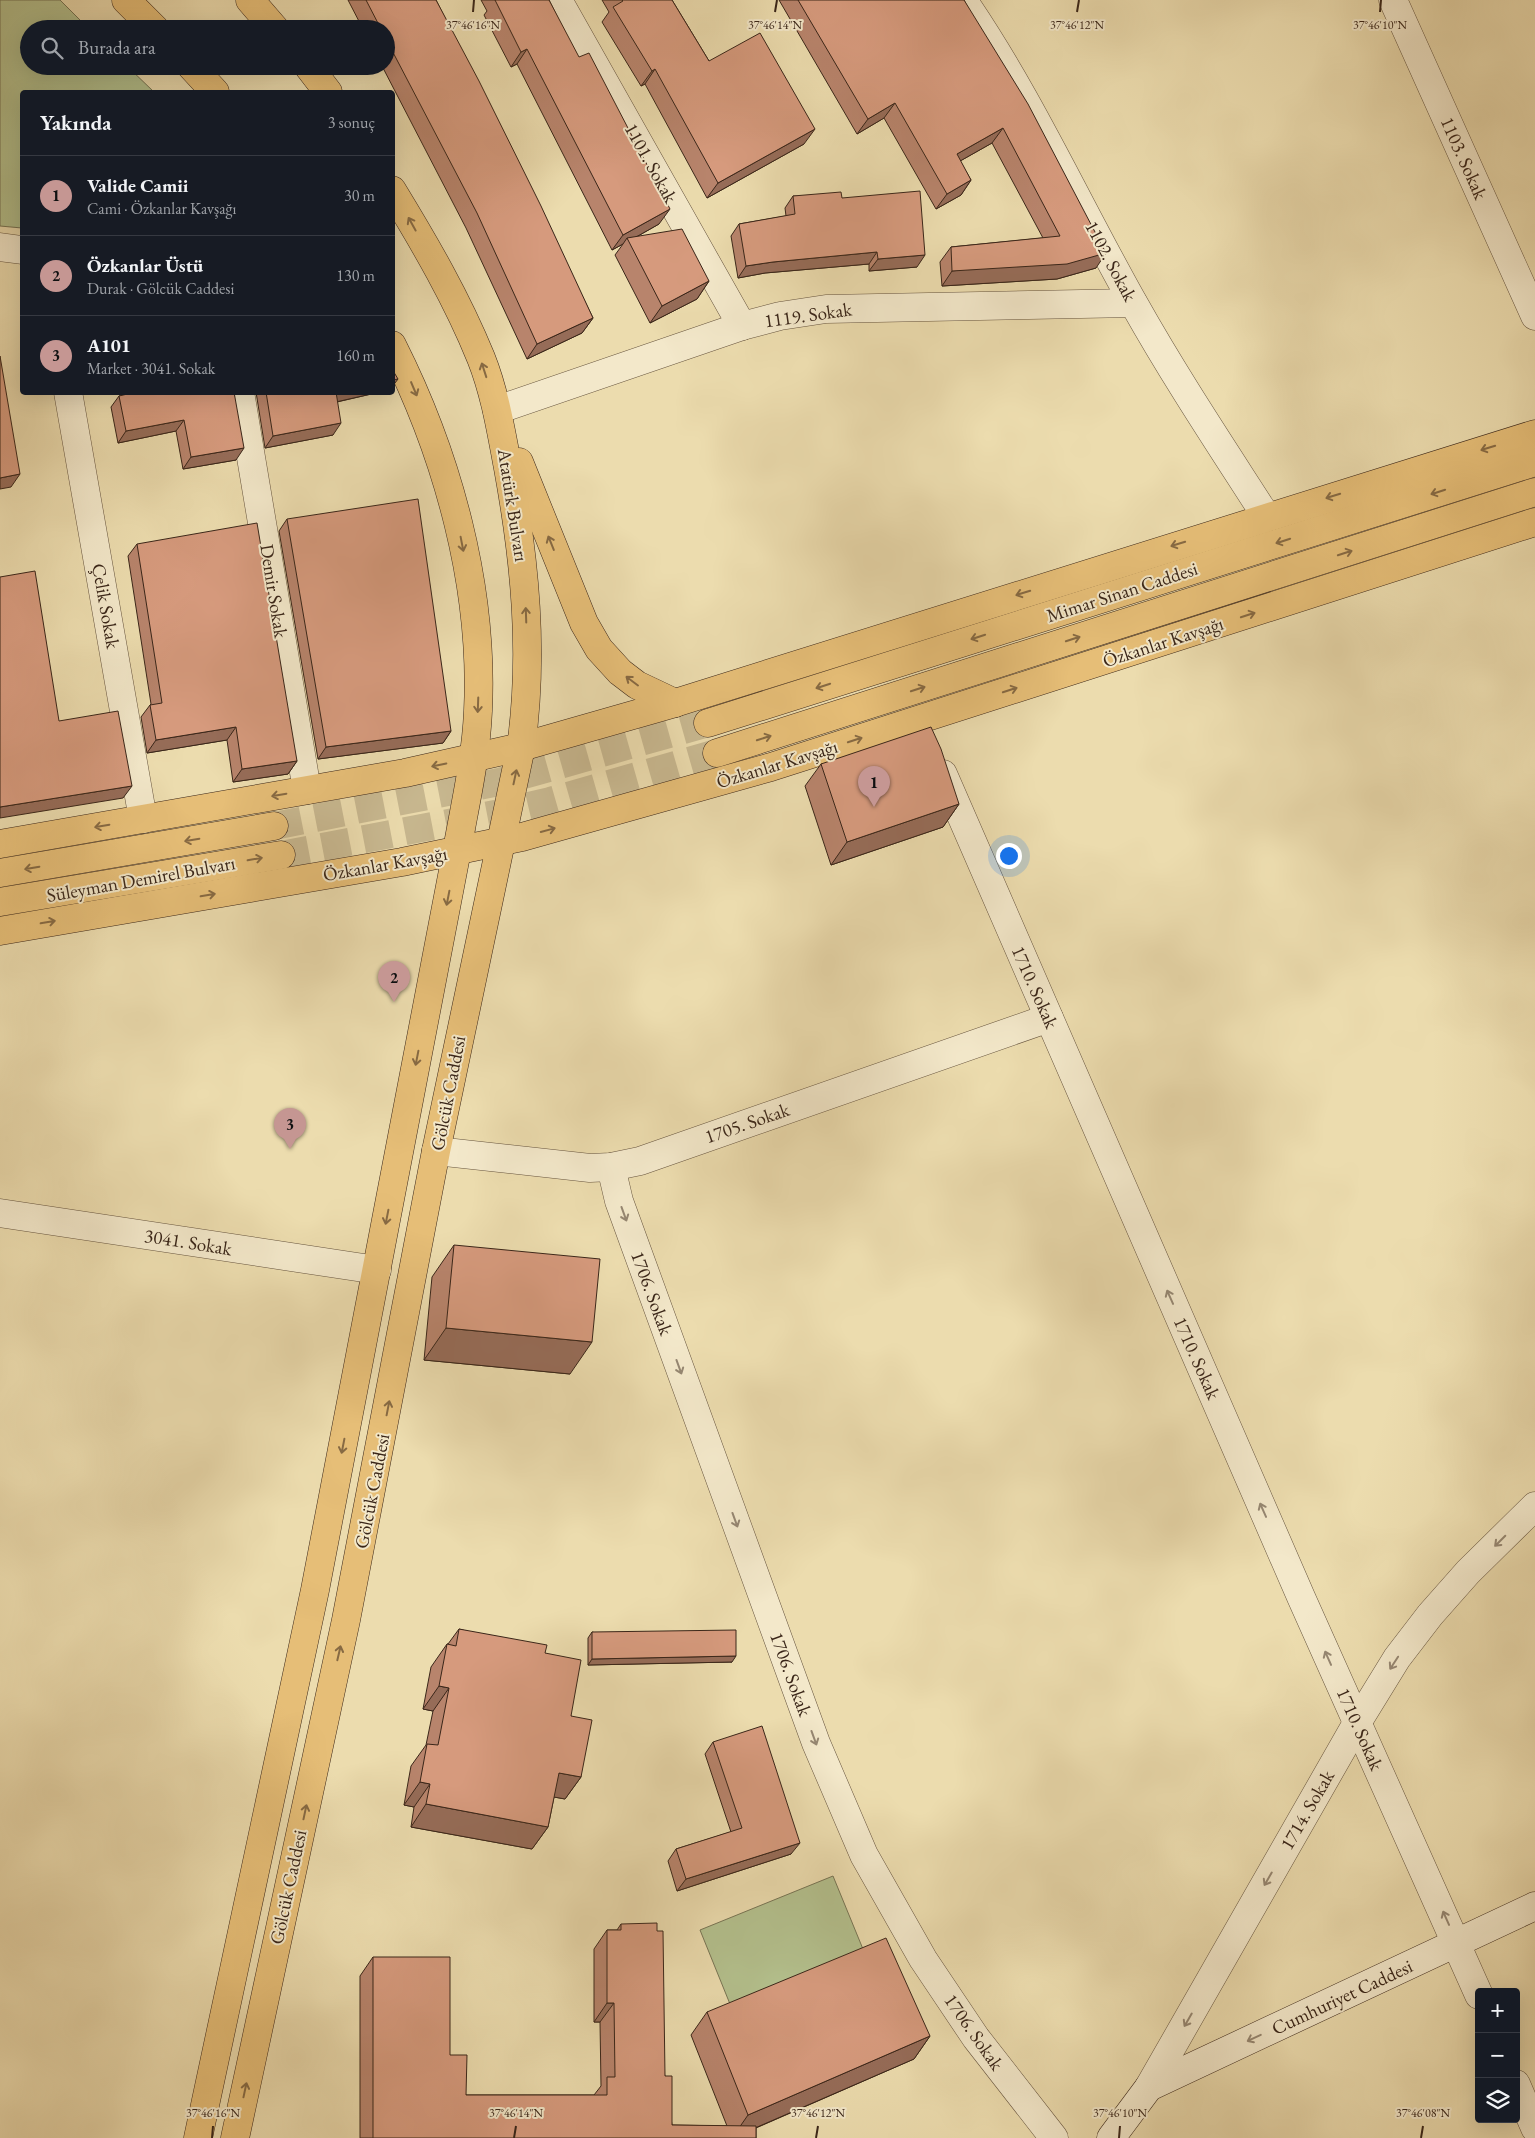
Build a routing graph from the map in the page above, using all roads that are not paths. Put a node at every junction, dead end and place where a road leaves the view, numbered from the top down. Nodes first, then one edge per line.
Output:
1 (126, 0) edge
2 (250, 0) edge
3 (558, 0) edge
4 (963, 0) edge
5 (1393, 0) edge
6 (146, 20) edge
7 (268, 20) edge
8 (199, 75) edge
9 (315, 75) edge
10 (213, 90) edge
11 (326, 90) edge
12 (395, 195) edge
13 (0, 248) edge
14 (20, 250) edge
15 (1133, 303) junction
16 (1535, 316) edge
17 (742, 326) junction
18 (395, 351) edge
19 (69, 395) edge
20 (241, 395) edge
21 (497, 410) junction
22 (1535, 434) edge
23 (1535, 462) edge
24 (1535, 492) edge
25 (1266, 516) junction
26 (1535, 522) edge
27 (675, 703) junction
28 (919, 720) junction
29 (708, 723) tunnel mouth
30 (521, 747) junction
31 (717, 753) tunnel mouth
32 (473, 758) junction
33 (307, 790) junction
34 (144, 819) junction
35 (274, 826) tunnel mouth
36 (501, 842) junction
37 (0, 844) edge
38 (457, 850) junction
39 (281, 855) tunnel mouth
40 (0, 873) edge
41 (0, 902) edge
42 (0, 931) edge
43 (1049, 1018) junction
44 (436, 1152) junction
45 (611, 1167) junction
46 (0, 1213) edge
47 (376, 1270) junction
48 (1535, 1506) edge
49 (1357, 1723) junction
50 (1535, 1906) edge
51 (1457, 1944) junction
52 (1476, 1988) edge
53 (1149, 2087) junction
54 (1520, 2093) edge
55 (1535, 2128) edge
56 (198, 2138) edge
57 (234, 2138) edge
58 (1054, 2138) edge
59 (1111, 2138) edge

1 - 6 main road
2 - 7 main road
3 - 17 street, 1101. Sokak
4 - 15 street, 1102. Sokak
5 - 16 street, 1103. Sokak
8 - 10 main road
9 - 11 main road
21 -> 12 main road, Atatürk Bulvarı
13 - 14 street
15 - 17 street, 1119. Sokak
15 - 25 street, 1102. Sokak
17 - 21 street, 1119. Sokak
18 -> 32 main road
19 - 34 street, Çelik Sokak
20 - 33 street, Demir Sokak
27 -> 21 main road
30 -> 21 main road, Atatürk Bulvarı
22 -> 25 main road
23 -> 29 main road, Mimar Sinan Caddesi
31 -> 24 main road, Mimar Sinan Caddesi
25 -> 27 main road
28 -> 26 main road, Özkanlar Kavşağı
27 - 30 main road
36 -> 28 main road, Özkanlar Kavşağı
28 - 43 street, 1710. Sokak
30 - 32 main road
36 -> 30 main road, Atatürk Bulvarı
32 -> 33 main road
32 - 38 main road
33 -> 34 main road
34 -> 37 main road
35 -> 40 main road, Süleyman Demirel Bulvarı
36 - 38 main road, Özkanlar Kavşağı
36 - 44 main road, Gölcük Caddesi
42 -> 38 main road, Özkanlar Kavşağı
38 -> 47 main road, Gölcük Caddesi
41 -> 39 main road, Süleyman Demirel Bulvarı
43 - 45 street, 1705. Sokak
49 -> 43 street, 1710. Sokak
44 - 45 street, 1705. Sokak
57 -> 44 main road, Gölcük Caddesi
45 -> 58 street, 1706. Sokak
46 - 47 street, 3041. Sokak
47 -> 56 main road, Gölcük Caddesi
48 -> 49 street, 1714. Sokak
51 -> 49 street, 1710. Sokak
49 -> 53 street, 1714. Sokak
50 - 51 street, Cumhuriyet Caddesi
51 - 52 street, 1710. Sokak
51 -> 53 street, Cumhuriyet Caddesi
53 - 59 street, 1714. Sokak
54 - 55 street

